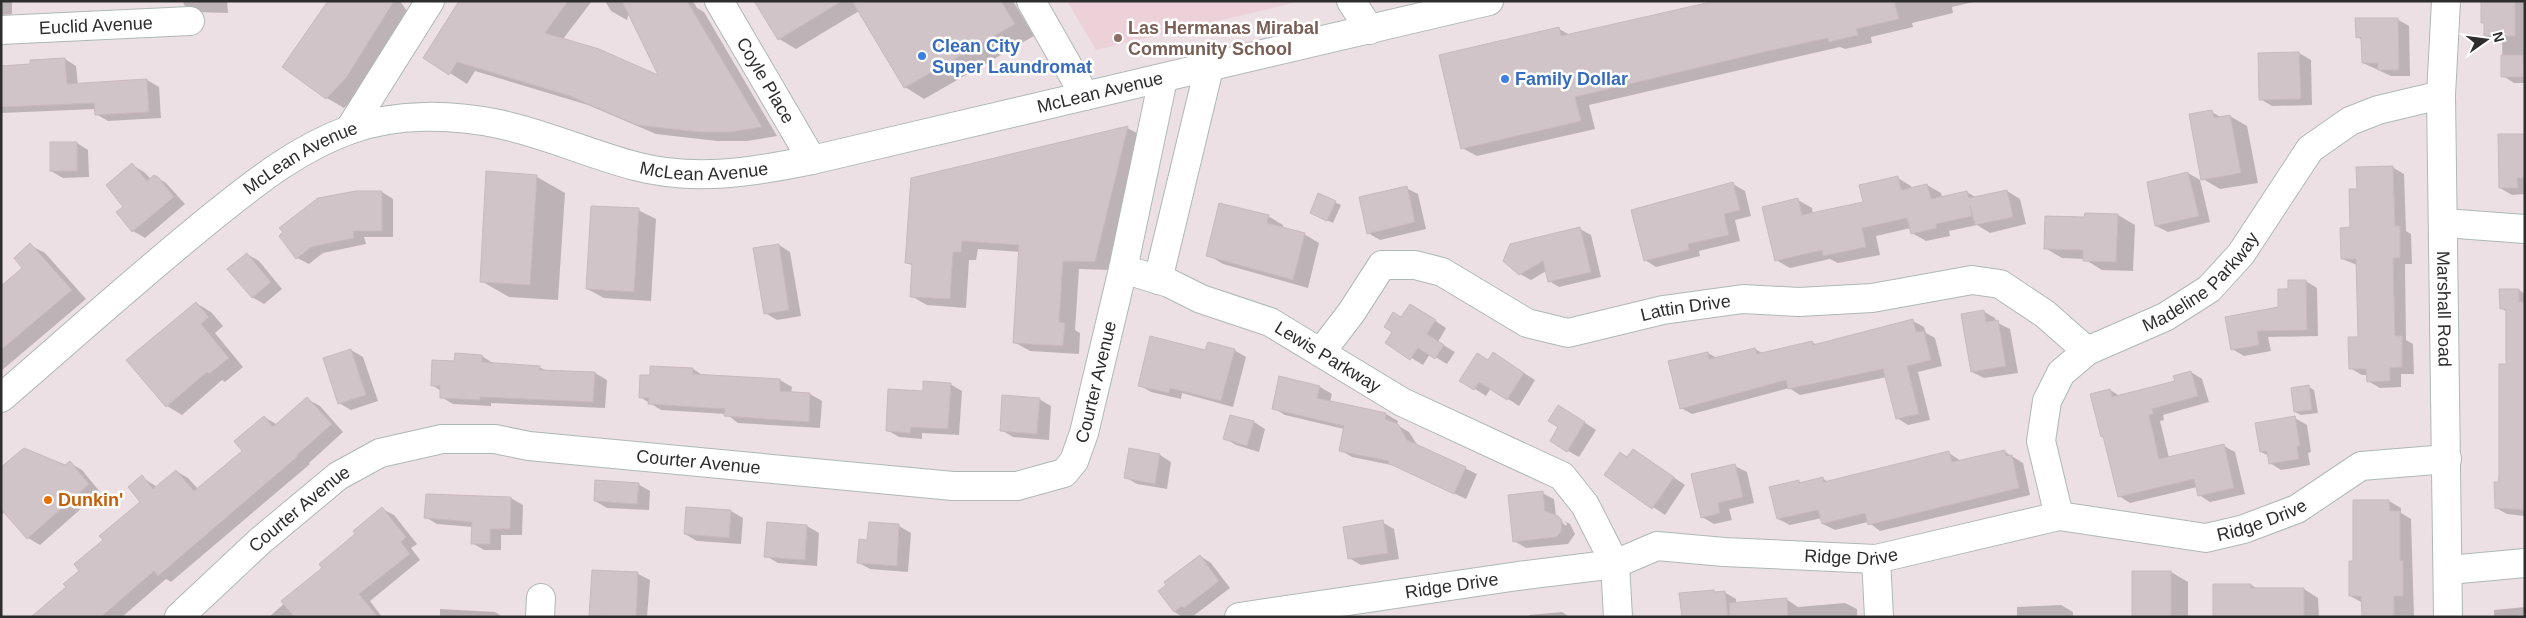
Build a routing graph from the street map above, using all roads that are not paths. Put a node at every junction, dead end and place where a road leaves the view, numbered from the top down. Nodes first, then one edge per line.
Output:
1 (430, 1) edge
2 (719, 1) edge
3 (1031, 1) edge
4 (1351, 1) edge
5 (1489, 1) edge
6 (2446, 1) edge
7 (190, 21) dead end
8 (1, 30) edge
9 (1370, 30) junction
10 (1209, 68) junction
11 (1163, 79) junction
12 (1085, 96) junction
13 (2441, 96) junction
14 (349, 130) junction
15 (812, 160) junction
16 (2444, 224) junction
17 (2525, 229) edge
18 (1123, 269) junction
19 (1158, 280) junction
20 (2086, 351) junction
21 (1321, 352) junction
22 (1, 398) edge
23 (2447, 460) junction
24 (2059, 516) junction
25 (1876, 559) junction
26 (2525, 563) edge
27 (1615, 564) junction
28 (2449, 570) junction
29 (179, 617) edge
30 (1239, 617) edge
31 (1618, 617) edge
32 (1879, 617) edge
33 (2448, 617) edge

1 - 14 street
2 - 15 street, Coyle Place
3 - 12 street
4 - 9 street
5 - 9 street, McLean Avenue
6 - 13 street, Marshall Road
7 - 8 street, Euclid Avenue
9 - 10 street, McLean Avenue
10 - 11 street, McLean Avenue
10 - 19 street
11 - 12 street, McLean Avenue
11 - 18 street
12 - 15 street, McLean Avenue
13 - 16 street, Marshall Road
13 - 20 street, Madeline Parkway
14 - 15 street, McLean Avenue
14 - 22 street, McLean Avenue
16 - 17 street
16 - 23 street, Marshall Road
18 - 19 street, Lewis Parkway
18 - 29 street, Courter Avenue
19 - 21 street, Lewis Parkway
20 - 21 street, Lattin Drive
20 - 24 street, Madeline Parkway
21 - 27 street, Lewis Parkway
23 - 24 street, Ridge Drive
23 - 28 street, Marshall Road
24 - 25 street, Ridge Drive
25 - 27 street, Ridge Drive
25 - 32 street
26 - 28 street
27 - 30 street, Ridge Drive
27 - 31 street, Lewis Parkway
28 - 33 street, Marshall Road

